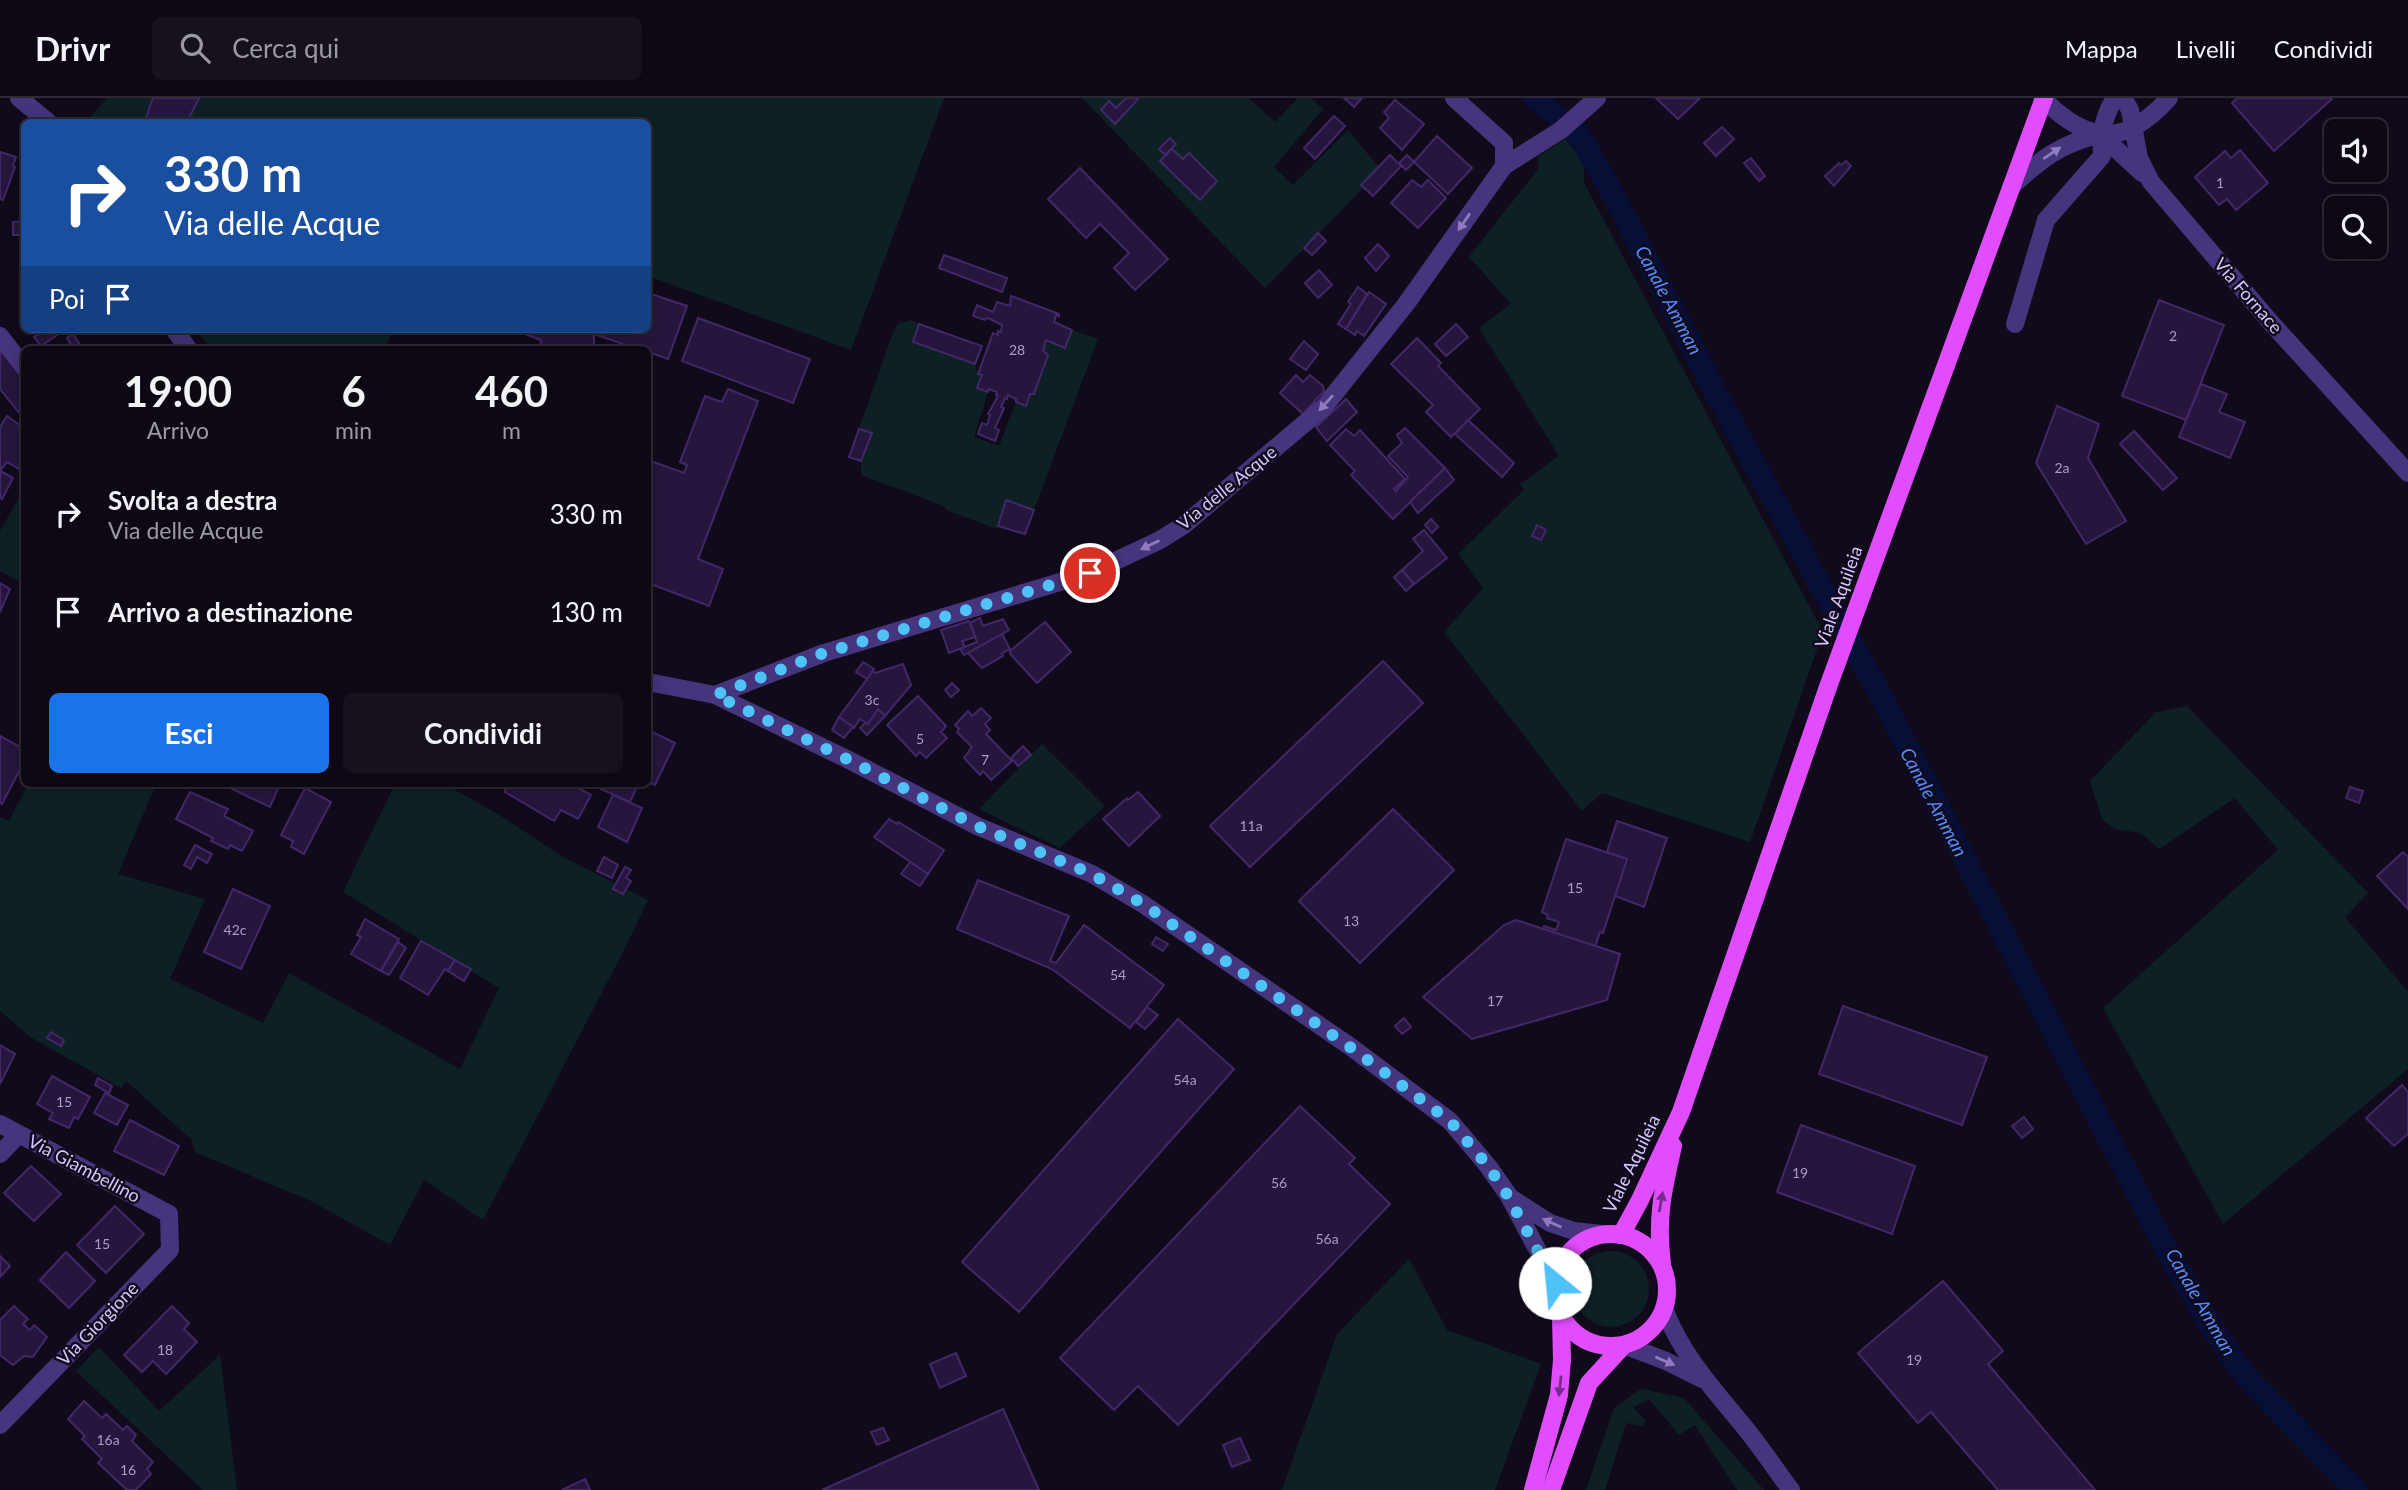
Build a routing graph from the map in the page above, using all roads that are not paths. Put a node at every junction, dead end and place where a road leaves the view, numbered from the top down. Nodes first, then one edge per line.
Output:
1 (19, 98) edge
2 (1454, 98) edge
3 (1597, 98) edge
4 (2115, 98) edge
5 (2123, 98) edge
6 (2169, 98) edge
7 (2043, 99) edge
8 (44, 119) edge
9 (2133, 129) junction
10 (1556, 134) junction
11 (2101, 135) junction
12 (1504, 144) junction
13 (1504, 166) junction
14 (2151, 182) junction
15 (2011, 187) junction
16 (2015, 324) dead end
17 (0, 336) edge
18 (21, 363) edge
19 (2408, 472) edge
20 (651, 683) edge
21 (715, 695) junction
22 (1681, 1112) junction
23 (0, 1124) edge
24 (18, 1135) junction
25 (0, 1154) edge
26 (1508, 1196) junction
27 (169, 1214) joint
28 (1602, 1234) junction
29 (1620, 1235) junction
30 (1663, 1270) junction
31 (1555, 1283) junction
32 (1664, 1308) junction
33 (1561, 1318) junction
34 (1624, 1345) junction
35 (1705, 1381) junction
36 (0, 1425) edge
37 (1532, 1490) edge
38 (1551, 1490) edge
39 (1791, 1490) edge

1 - 8 street
2 - 12 street
3 - 10 street
4 - 11 street
5 - 9 street, Via Fornace
6 - 9 street
7 - 11 street
7 - 15 main road, Viale Aquileia
9 - 11 street
9 - 14 street, Via Fornace
10 - 12 street
10 - 13 street
11 - 14 street
15 -> 11 street
11 - 16 street
12 - 13 street
13 -> 21 street, Via delle Acque
14 - 19 street, Via Fornace
15 - 22 main road, Viale Aquileia
17 - 18 street
20 - 21 street
21 - 26 street
22 - 29 main road, Viale Aquileia
30 -> 22 main road, Viale Aquileia
23 - 24 street, Via Giambellino
24 - 25 street
24 - 27 street, Via Giambellino
28 -> 26 street
26 - 31 street
27 - 36 street, Via Giorgione
28 - 29 main road, Viale Aquileia
28 - 31 main road, Viale Aquileia
29 - 30 main road, Viale Aquileia
30 - 32 main road, Viale Aquileia
31 - 33 main road
32 - 34 main road
32 - 35 street
33 - 34 main road
33 -> 37 main road
34 -> 35 street
34 - 38 main road
35 - 39 street

